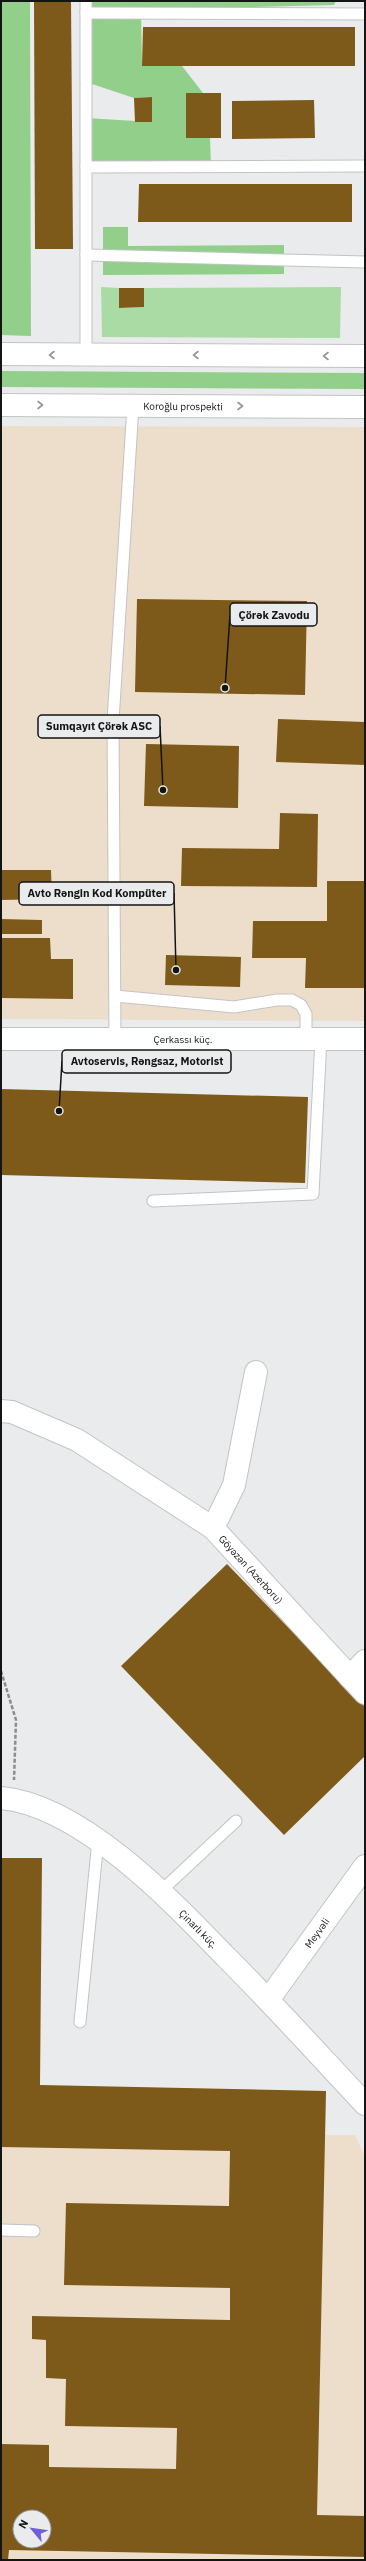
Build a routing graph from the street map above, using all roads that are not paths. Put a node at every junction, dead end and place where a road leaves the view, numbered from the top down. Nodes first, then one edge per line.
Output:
1 (86, 1) edge
2 (86, 13) junction
3 (365, 14) edge
4 (365, 166) edge
5 (86, 167) junction
6 (86, 255) junction
7 (365, 262) edge
8 (1, 354) edge
9 (86, 355) junction
10 (365, 356) edge
11 (1, 405) edge
12 (133, 406) junction
13 (365, 407) edge
14 (115, 996) junction
15 (1, 1039) edge
16 (115, 1039) junction
17 (313, 1039) junction
18 (365, 1039) edge
19 (153, 1201) dead end
20 (256, 1372) dead end
21 (1, 1411) edge
22 (213, 1528) junction
23 (358, 1669) edge
24 (365, 1693) edge
25 (7, 1799) edge
26 (236, 1821) dead end
27 (98, 1840) junction
28 (365, 1866) edge
29 (161, 1891) junction
30 (268, 2000) junction
31 (80, 2022) dead end
32 (365, 2104) edge
33 (1, 2230) edge
34 (34, 2231) dead end

1 - 2 lane
2 - 3 lane
2 - 5 lane
4 - 5 lane
5 - 6 lane
6 - 7 lane
6 - 9 lane
9 -> 8 street
10 -> 9 street
11 -> 12 street, Koroğlu prospekti
12 -> 13 street, Koroğlu prospekti
12 - 14 lane
14 - 16 lane
14 - 17 lane
15 - 16 street, Çerkassı küç.
16 - 17 street, Çerkassı küç.
17 - 18 street, Çerkassı küç.
17 - 19 lane
20 - 22 street, Göyəzən (Azerboru)
21 - 22 street
22 - 23 street, Göyəzən (Azerboru)
23 - 24 street, Göyəzən (Azerboru)
25 - 27 street, Çinarlı küç.
26 - 29 lane
27 - 29 street, Çinarlı küç.
27 - 31 lane
28 - 30 street, Meyvəli
29 - 30 street, Çinarlı küç.
30 - 32 street, Çinarlı küç.
33 - 34 lane

